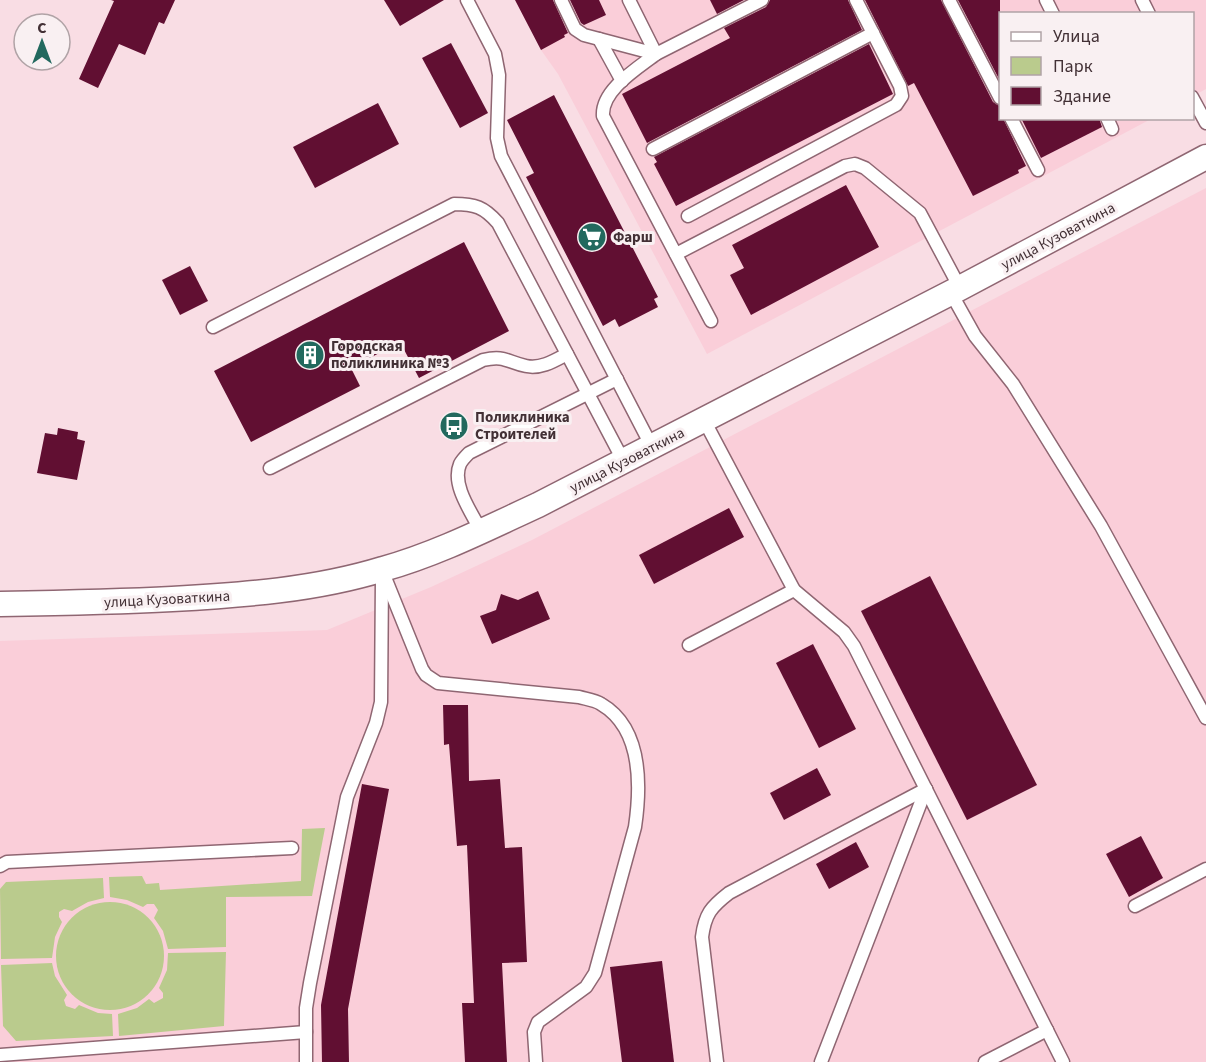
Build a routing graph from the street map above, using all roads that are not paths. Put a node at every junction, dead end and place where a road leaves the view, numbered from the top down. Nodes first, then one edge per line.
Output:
1 (467, 0) edge
2 (561, 0) edge
3 (629, 0) edge
4 (762, 0) edge
5 (856, 0) edge
6 (949, 0) edge
7 (873, 33) junction
8 (599, 39) junction
9 (656, 54) junction
10 (622, 81) junction
11 (999, 96) edge
12 (1194, 101) edge
13 (1012, 120) edge
14 (1206, 123) edge
15 (654, 149) dead end
16 (1206, 157) edge
17 (1038, 170) dead end
18 (688, 216) dead end
19 (676, 254) junction
20 (955, 290) junction
21 (711, 321) dead end
22 (213, 327) dead end
23 (567, 354) junction
24 (617, 379) junction
25 (588, 395) junction
26 (704, 420) junction
27 (652, 447) junction
28 (624, 462) junction
29 (270, 468) dead end
30 (481, 531) junction
31 (382, 570) junction
32 (794, 590) junction
33 (0, 604) edge
34 (689, 645) dead end
35 (1206, 718) edge
36 (926, 789) junction
37 (292, 848) dead end
38 (0, 866) edge
39 (1206, 869) edge
40 (1135, 906) dead end
41 (1047, 1030) junction
42 (306, 1032) junction
43 (0, 1055) edge
44 (306, 1062) edge
45 (536, 1062) edge
46 (717, 1062) edge
47 (821, 1062) edge
48 (985, 1062) edge
49 (1063, 1062) edge

1 - 24 lane
2 - 8 lane
3 - 9 lane
4 - 9 lane
5 - 7 lane
6 - 11 lane
7 - 15 lane
7 - 18 lane
8 - 9 lane
8 - 10 lane
9 - 10 lane
10 - 19 lane
12 - 14 lane
13 - 17 lane
16 - 20 street, улица Кузоваткина
19 - 20 lane
19 - 21 lane
20 - 26 street, улица Кузоваткина
20 - 35 lane
22 - 23 lane
23 - 25 lane
23 - 29 lane
24 - 25 lane
24 - 27 lane
25 - 28 lane
25 - 30 lane
26 - 27 street, улица Кузоваткина
26 - 32 lane
27 - 28 street, улица Кузоваткина
28 - 30 street, улица Кузоваткина
30 - 31 street, улица Кузоваткина
31 - 33 street, улица Кузоваткина
31 - 42 lane
31 - 45 lane
32 - 34 lane
32 - 36 lane
36 - 41 lane
36 - 46 lane
36 - 47 lane
37 - 38 lane
39 - 40 lane
41 - 48 lane
41 - 49 lane
42 - 43 lane
42 - 44 lane

